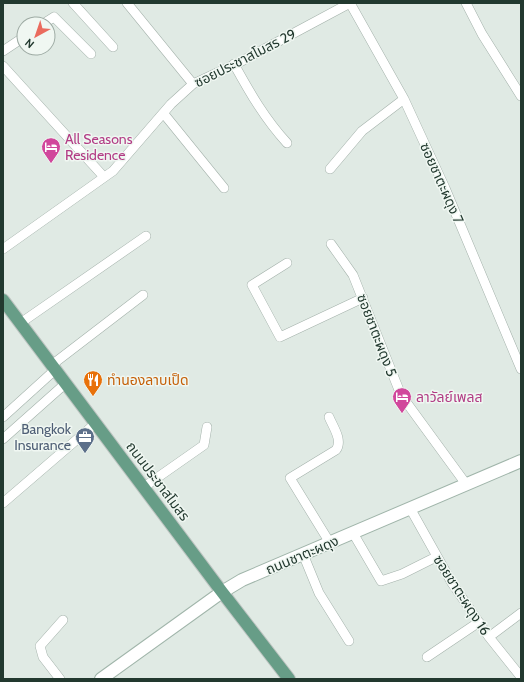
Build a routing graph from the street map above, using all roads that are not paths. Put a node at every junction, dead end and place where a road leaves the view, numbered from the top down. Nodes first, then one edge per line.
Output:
1 (73, 3) edge
2 (119, 3) edge
3 (127, 3) edge
4 (350, 3) edge
5 (466, 3) edge
6 (131, 17) dead end
7 (56, 19) edge
8 (16, 42) edge
9 (113, 47) dead end
10 (3, 51) edge
11 (91, 54) dead end
12 (234, 64) junction
13 (3, 66) edge
14 (193, 84) junction
15 (521, 96) edge
16 (404, 99) junction
17 (164, 114) junction
18 (287, 143) dead end
19 (330, 169) dead end
20 (104, 177) junction
21 (224, 188) dead end
22 (146, 236) dead end
23 (331, 244) dead end
24 (3, 249) edge
25 (287, 263) dead end
26 (144, 295) dead end
27 (363, 298) junction
28 (3, 300) edge
29 (22, 322) junction
30 (54, 367) junction
31 (521, 369) edge
32 (66, 383) junction
33 (3, 417) edge
34 (329, 417) dead end
35 (96, 423) junction
36 (207, 427) dead end
37 (3, 439) edge
38 (521, 461) edge
39 (466, 484) junction
40 (144, 487) junction
41 (3, 503) edge
42 (410, 508) junction
43 (353, 533) junction
44 (330, 543) junction
45 (303, 554) junction
46 (436, 557) junction
47 (222, 592) junction
48 (521, 613) edge
49 (63, 620) dead end
50 (479, 622) junction
51 (489, 637) junction
52 (349, 641) dead end
53 (427, 657) dead end
54 (521, 677) edge
55 (60, 679) edge
56 (100, 679) edge
57 (289, 679) edge

1 - 9 street
2 - 6 street
3 - 14 street
4 - 12 street, ซอยประชาสโมสร 29
4 - 16 street, ซอยชาตะผดุง 7
5 - 15 street
7 - 11 street
8 - 10 street
12 - 14 street, ซอยประชาสโมสร 29
12 - 18 street
13 - 20 street
14 - 17 street, ซอยประชาสโมสร 29
16 - 19 street
16 - 31 street, ซอยชาตะผดุง 7
17 - 20 street, ซอยประชาสโมสร 29
17 - 21 street
20 - 24 street, ซอยประชาสโมสร 29
22 - 29 street
23 - 27 street, ซอยชาตะผดุง 5
25 - 27 street
26 - 30 street
27 - 39 street, ซอยชาตะผดุง 5
28 - 29 main road, ถนนประชาสโมสร
29 - 30 main road, ถนนประชาสโมสร
30 - 32 main road, ถนนประชาสโมสร
30 - 33 street
32 - 35 main road, ถนนประชาสโมสร
32 - 37 street
34 - 44 street
35 - 40 main road, ถนนประชาสโมสร
35 - 41 street
36 - 40 street
38 - 39 street, ถนนชาตะผดุง
39 - 42 street, ถนนชาตะผดุง
40 - 47 main road, ถนนประชาสโมสร
42 - 43 street, ถนนชาตะผดุง
42 - 46 street, ซอยชาตะผดุง 16
43 - 44 street, ถนนชาตะผดุง
43 - 46 street
44 - 45 street, ถนนชาตะผดุง
45 - 47 street, ถนนชาตะผดุง
45 - 52 street
46 - 50 street, ซอยชาตะผดุง 16
47 - 56 street, ถนนชาตะผดุง
47 - 57 main road, ถนนประชาสโมสร
48 - 51 street
49 - 55 street
50 - 51 street, ซอยชาตะผดุง 16
50 - 53 street
51 - 54 street, ซอยชาตะผดุง 16

